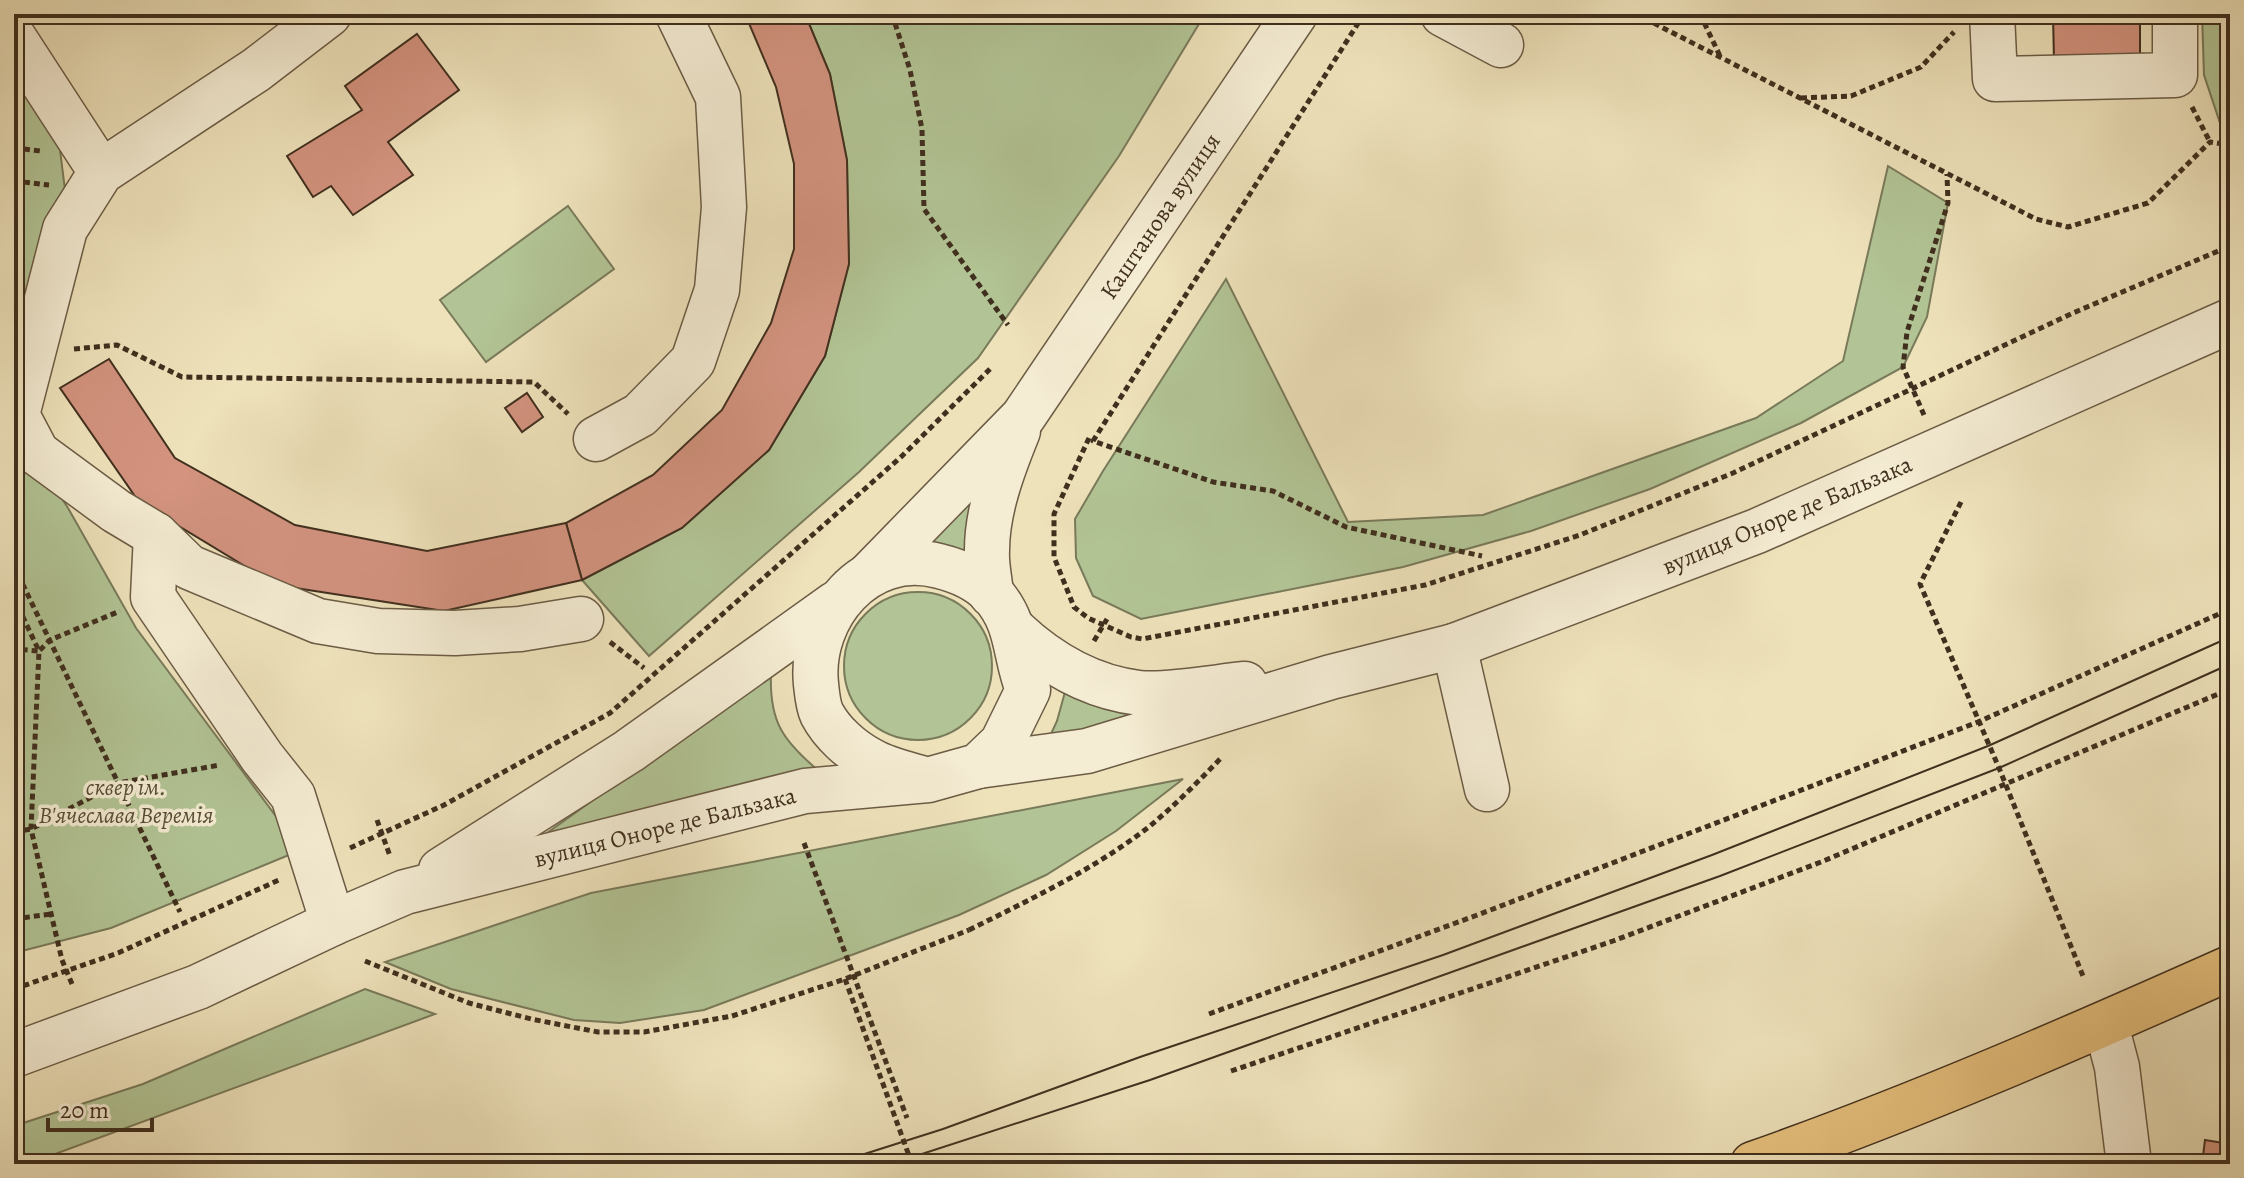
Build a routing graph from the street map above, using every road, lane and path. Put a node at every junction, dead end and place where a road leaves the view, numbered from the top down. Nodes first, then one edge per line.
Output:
1 (329, 14) edge
2 (678, 14) edge
3 (892, 14) edge
4 (1295, 14) edge
5 (1364, 14) edge
6 (1443, 14) edge
7 (1636, 14) edge
8 (1700, 14) edge
9 (2175, 14) edge
10 (1975, 22) edge
11 (14, 38) edge
12 (1501, 45) dead end
13 (1721, 58) junction
14 (1800, 99) junction
15 (2230, 145) edge
16 (101, 172) junction
17 (1947, 174) junction
18 (2230, 246) edge
19 (2230, 321) edge
20 (1008, 325) dead end
21 (33, 352) junction
22 (990, 369) dead end
23 (1912, 387) junction
24 (1023, 417) junction
25 (1928, 423) dead end
26 (1089, 438) dead end
27 (596, 439) joint
28 (1961, 502) dead end
29 (156, 535) junction
30 (1482, 556) dead end
31 (14, 566) edge
32 (852, 589) junction
33 (153, 597) junction
34 (14, 598) edge
35 (2230, 609) edge
36 (1002, 612) junction
37 (581, 619) dead end
38 (1105, 622) junction
39 (50, 640) junction
40 (1454, 646) junction
41 (14, 649) edge
42 (1090, 649) dead end
43 (39, 651) junction
44 (1331, 677) junction
45 (2230, 689) edge
46 (1978, 722) junction
47 (262, 757) junction
48 (1221, 758) dead end
49 (978, 766) junction
50 (928, 780) junction
51 (118, 783) junction
52 (2005, 784) junction
53 (1487, 789) dead end
54 (377, 820) dead end
55 (31, 829) junction
56 (14, 832) edge
57 (382, 833) junction
58 (804, 843) dead end
59 (316, 863) junction
60 (398, 876) junction
61 (180, 912) dead end
62 (51, 914) junction
63 (14, 919) edge
64 (333, 923) junction
65 (365, 961) dead end
66 (2230, 968) edge
67 (67, 971) junction
68 (2083, 976) dead end
69 (845, 979) junction
70 (72, 984) dead end
71 (14, 989) edge
72 (1209, 1014) dead end
73 (2106, 1025) junction
74 (14, 1055) edge
75 (1231, 1071) dead end
76 (907, 1118) dead end
77 (1814, 1154) edge
78 (912, 1164) edge
79 (1753, 1164) edge
80 (2129, 1164) edge

1 - 16 street
2 - 27 street
3 - 20 path
4 - 24 street, Каштанова вулиця
5 - 30 path
6 - 12 street
7 - 13 path
8 - 13 path
9 - 10 street
10 - 14 path
11 - 16 street
13 - 14 path
14 - 17 path
15 - 17 path
16 - 21 street
17 - 23 path
18 - 23 path
19 - 40 street, вулиця Оноре де Бальзака
21 - 27 path
21 - 29 street
22 - 57 path
23 - 25 path
23 - 38 path
24 - 32 street, Каштанова вулиця
24 - 36 street, Каштанова вулиця
26 - 38 path
28 - 46 path
29 - 33 street
29 - 37 street
31 - 39 path
32 - 36 street
32 - 50 street
32 - 60 street, вулиця Оноре де Бальзака
33 - 39 path
33 - 47 street
34 - 43 path
35 - 46 path
36 - 44 street, вулиця Оноре де Бальзака
36 - 49 street
38 - 42 path
39 - 43 path
39 - 51 path
40 - 44 street, вулиця Оноре де Бальзака
40 - 53 street
41 - 43 path
43 - 55 path
44 - 49 street, вулиця Оноре де Бальзака
45 - 52 path
46 - 52 path
46 - 72 path
47 - 51 path
47 - 59 street
48 - 69 path, bridge
49 - 50 street
50 - 60 street, вулиця Оноре де Бальзака
51 - 55 path
51 - 61 path
52 - 68 path
52 - 75 path
54 - 57 path
55 - 56 path
55 - 62 path
57 - 59 path
57 - 60 path
58 - 76 path
59 - 64 street
59 - 67 path
60 - 64 street, вулиця Оноре де Бальзака
62 - 63 path
62 - 67 path
64 - 74 street, вулиця Оноре де Бальзака
65 - 69 path, bridge
66 - 73 main road
67 - 70 path
67 - 71 path
69 - 78 path, bridge
73 - 77 main road
73 - 80 street
77 - 79 main road

